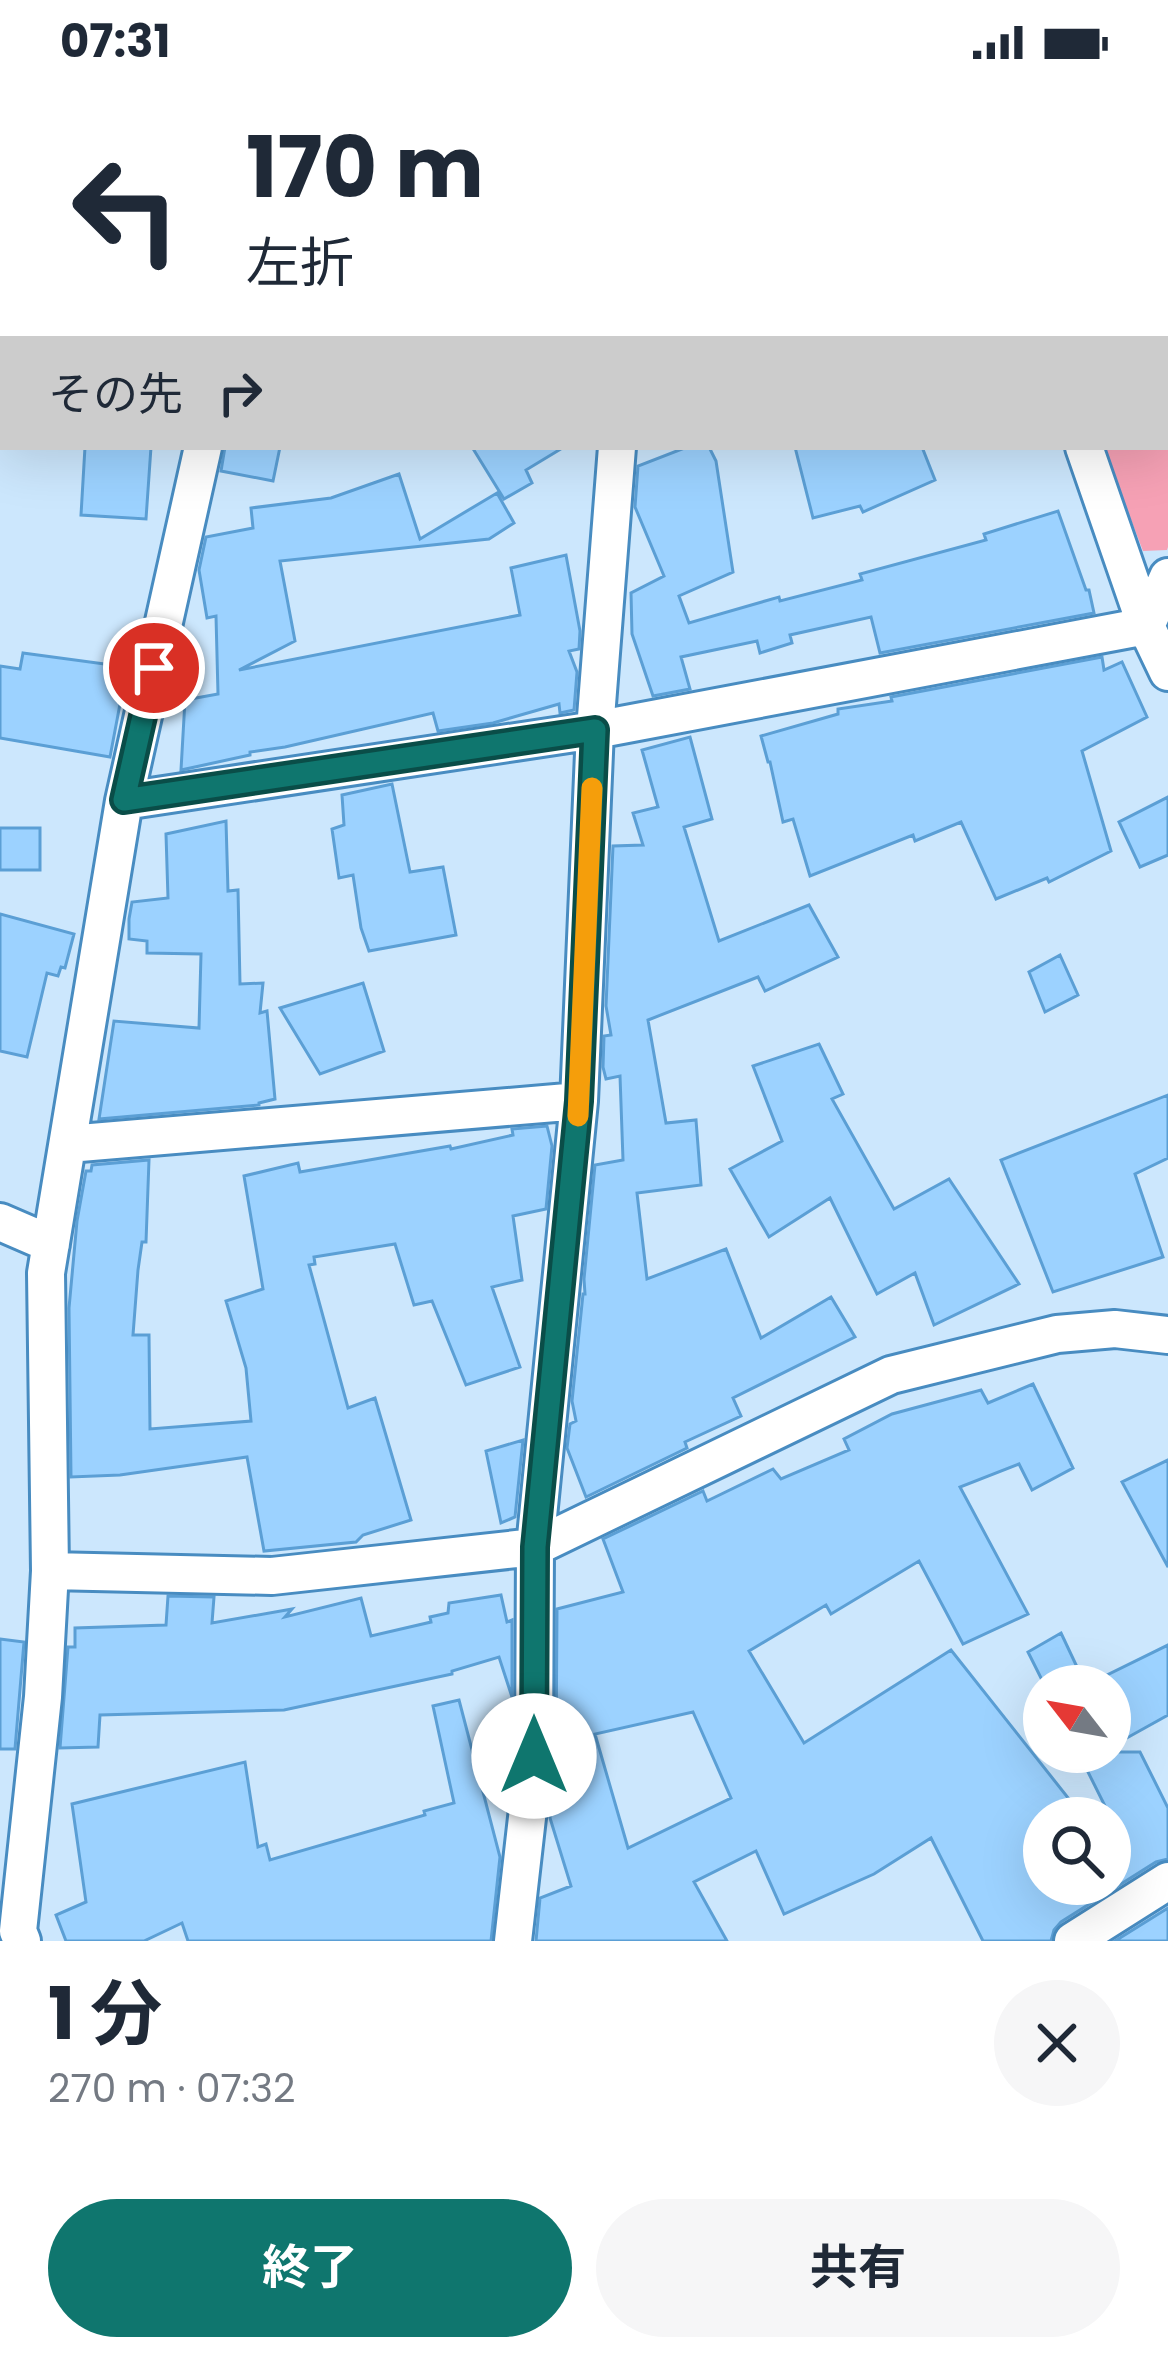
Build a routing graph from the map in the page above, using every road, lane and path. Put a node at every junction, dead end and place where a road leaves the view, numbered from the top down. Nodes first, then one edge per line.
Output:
1 (202, 450) edge
2 (617, 450) edge
3 (1085, 450) edge
4 (1168, 577) edge
5 (1146, 626) junction
6 (1168, 672) edge
7 (595, 730) junction
8 (124, 800) junction
9 (579, 1101) junction
10 (68, 1144) junction
11 (0, 1222) edge
12 (51, 1244) junction
13 (1168, 1335) edge
14 (535, 1547) junction
15 (50, 1570) junction
16 (1168, 1881) edge
17 (17, 1938) edge
18 (513, 1941) edge
19 (1073, 1941) edge

1 - 8 street
2 - 7 street
3 - 5 street
4 - 5 street
5 - 6 street
5 - 7 street
7 - 8 street
7 - 9 street
8 - 10 street
9 - 10 street
9 - 14 street
10 - 12 street
11 - 12 street
12 - 15 street
13 - 14 street
14 - 15 street
14 - 18 street
15 - 17 street
16 - 19 street

